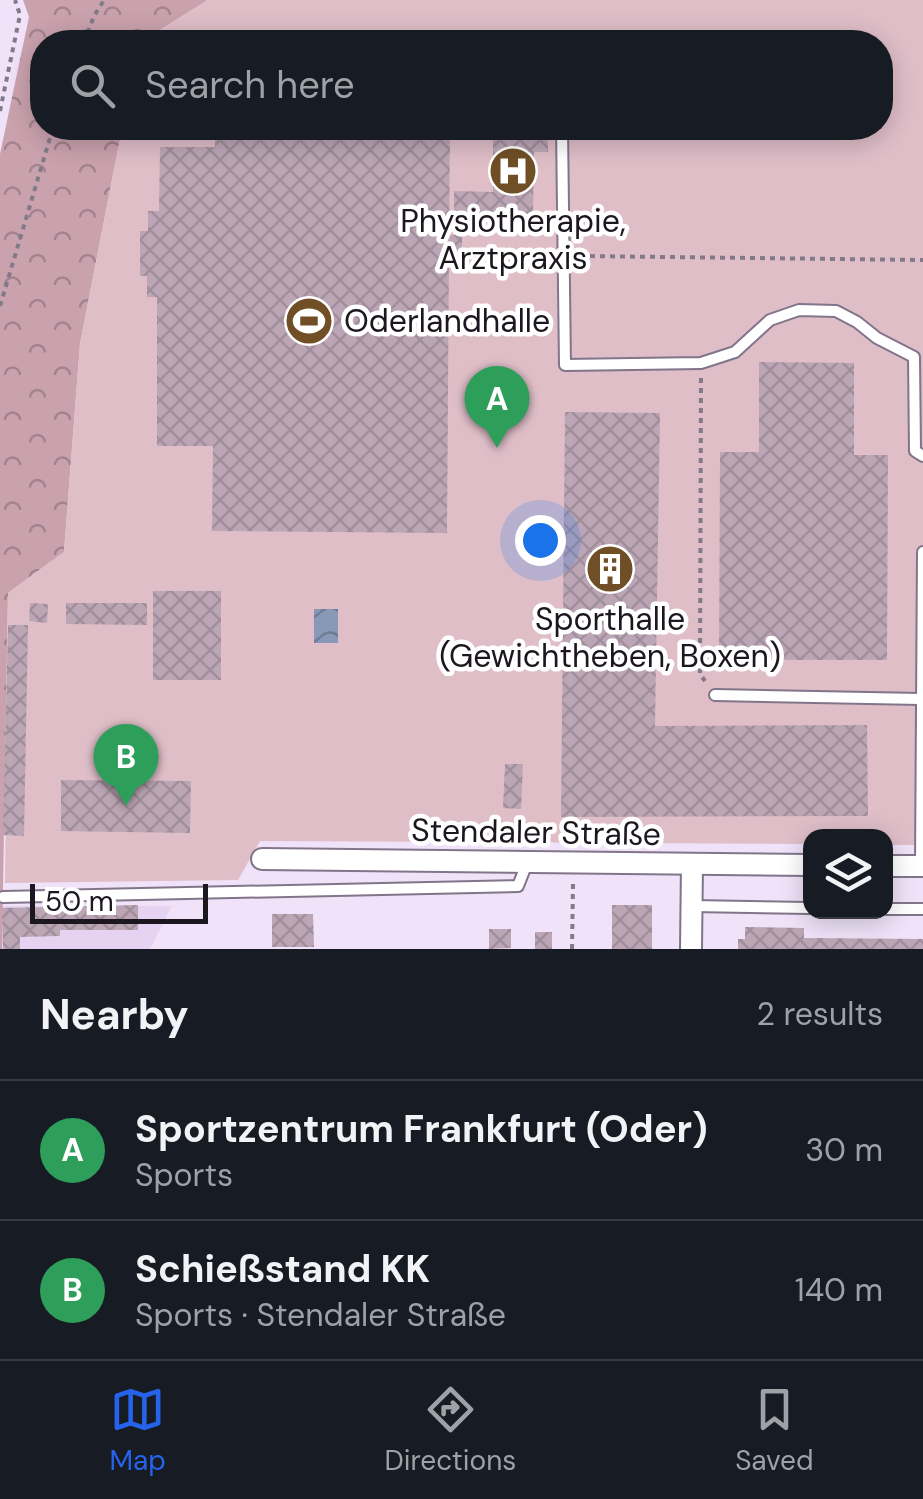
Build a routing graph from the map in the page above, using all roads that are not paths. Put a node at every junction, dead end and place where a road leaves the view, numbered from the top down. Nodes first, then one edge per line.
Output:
1 (562, 140) edge
2 (923, 456) edge
3 (923, 552) edge
4 (922, 619) edge
5 (715, 695) road end
6 (921, 699) edge
7 (262, 858) dead end
8 (527, 862) junction
9 (692, 864) junction
10 (803, 865) edge
11 (893, 866) edge
12 (922, 866) edge
13 (3, 897) dead end
14 (691, 906) junction
15 (803, 908) edge
16 (893, 909) edge
17 (923, 910) edge
18 (691, 949) edge

1 - 2 lane
3 - 4 lane
4 - 6 lane
5 - 6 lane
6 - 12 lane
7 - 8 street, Stendaler Straße
8 - 9 street, Stendaler Straße
8 - 13 lane
9 - 10 street, Stendaler Straße
9 - 14 street
11 - 12 street
14 - 15 lane
14 - 18 street
16 - 17 lane

